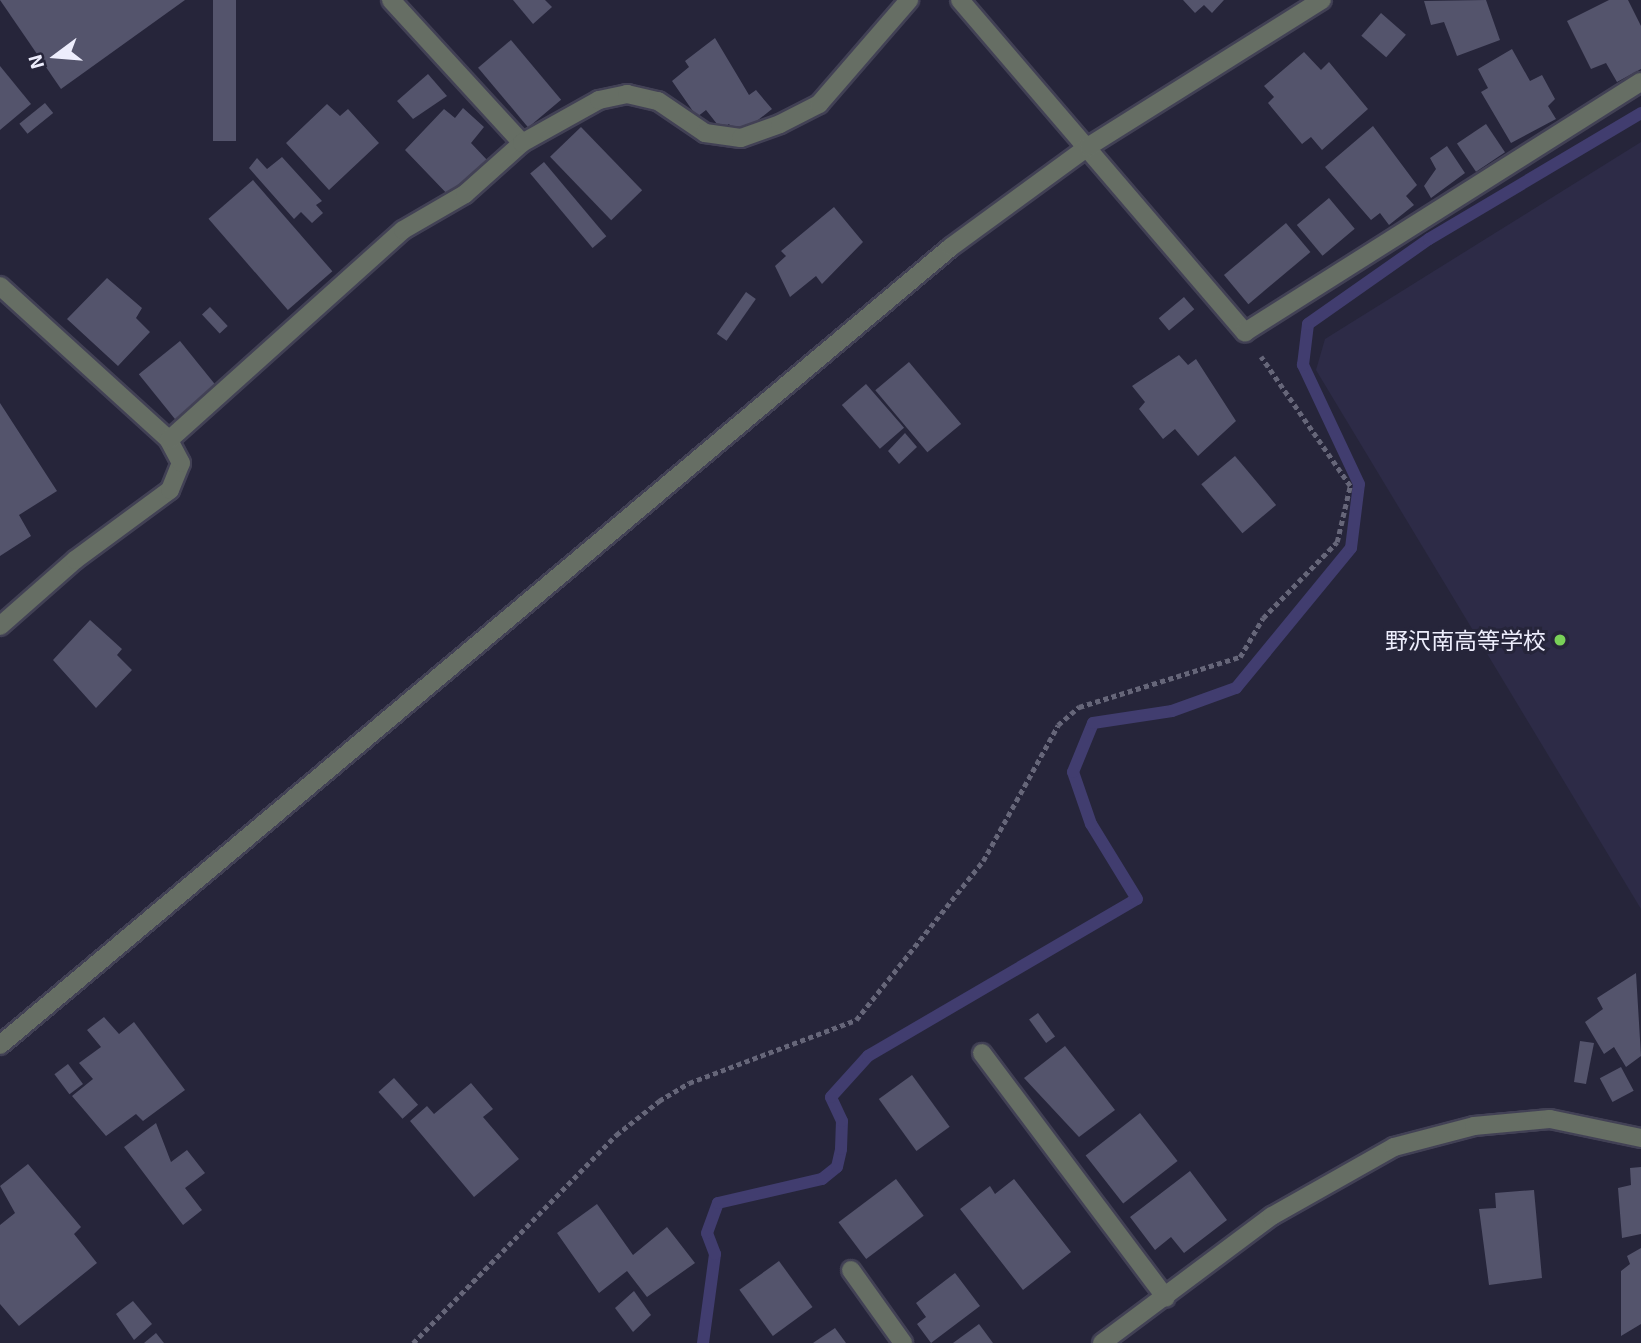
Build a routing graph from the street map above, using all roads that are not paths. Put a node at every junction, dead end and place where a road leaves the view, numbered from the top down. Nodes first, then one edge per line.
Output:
1 (391, 0) edge
2 (909, 0) edge
3 (960, 0) edge
4 (1322, 0) edge
5 (1641, 82) edge
6 (522, 143) junction
7 (1090, 146) junction
8 (0, 286) edge
9 (169, 440) junction
10 (0, 626) edge
11 (0, 1045) edge
12 (982, 1053) dead end
13 (1641, 1138) edge
14 (850, 1270) dead end
15 (1167, 1298) junction
16 (903, 1343) edge
17 (1102, 1343) edge

1 - 6 street
2 - 6 street
3 - 7 street
4 - 7 street
5 - 7 street
6 - 9 street
7 - 11 street
8 - 9 street
9 - 10 street
12 - 15 street
13 - 15 street
14 - 16 street
15 - 17 street

